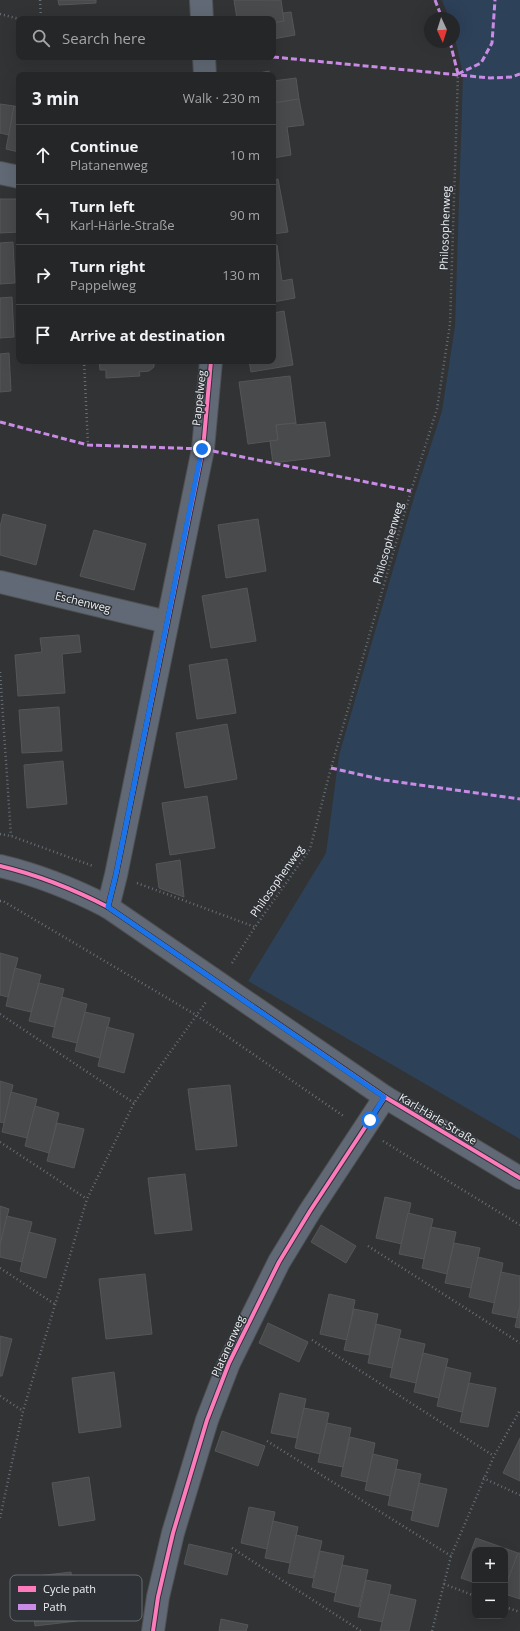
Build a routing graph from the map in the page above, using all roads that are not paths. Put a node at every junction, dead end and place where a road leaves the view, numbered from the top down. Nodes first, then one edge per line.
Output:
1 (201, 0) edge
2 (202, 16) edge
3 (204, 60) edge
4 (205, 72) edge
5 (0, 173) edge
6 (16, 176) edge
7 (211, 364) edge
8 (0, 582) edge
9 (167, 622) junction
10 (0, 866) edge
11 (108, 907) junction
12 (384, 1097) junction
13 (520, 1178) edge
14 (153, 1631) edge

1 - 2 street
3 - 4 street
5 - 6 street
7 - 9 street, Pappelweg
8 - 9 street, Eschenweg
9 - 11 street, Pappelweg
10 - 11 street, Karl-Härle-Straße
11 - 12 street, Karl-Härle-Straße
12 - 13 street, Karl-Härle-Straße
12 - 14 street, Platanenweg

